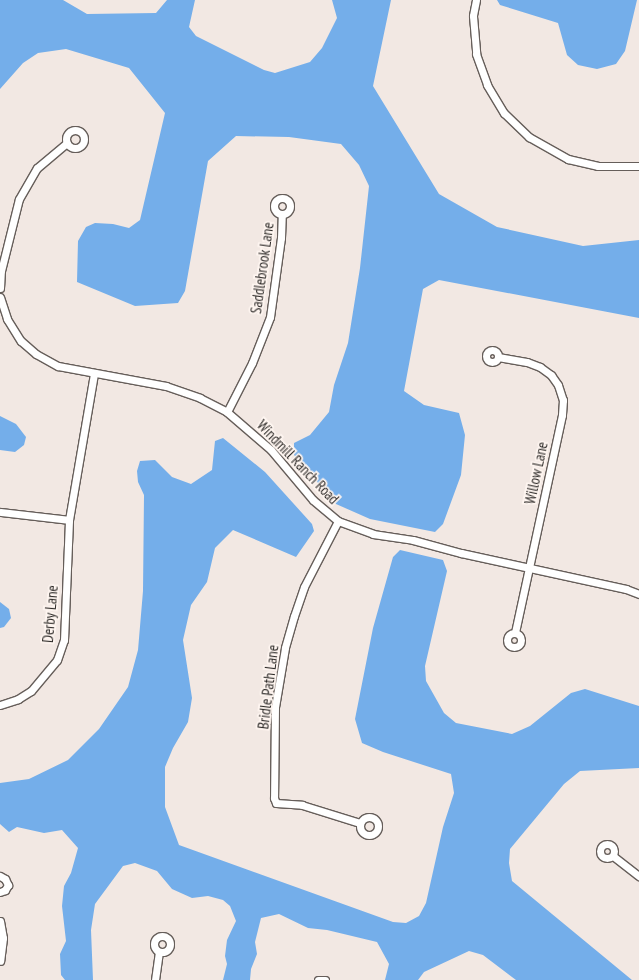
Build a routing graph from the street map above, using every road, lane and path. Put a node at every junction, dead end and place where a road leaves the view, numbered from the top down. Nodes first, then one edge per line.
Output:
1 (476, 0) edge
2 (67, 143) dead end
3 (639, 166) edge
4 (282, 215) dead end
5 (0, 288) edge
6 (0, 297) edge
7 (498, 357) dead end
8 (94, 373) junction
9 (227, 412) junction
10 (0, 512) edge
11 (69, 520) junction
12 (338, 520) junction
13 (529, 568) junction
14 (639, 594) edge
15 (515, 633) dead end
16 (0, 705) edge
17 (360, 823) dead end
18 (613, 856) dead end
19 (0, 876) edge
20 (639, 876) edge
21 (0, 892) edge
22 (0, 921) edge
23 (159, 953) dead end
24 (0, 961) edge
25 (155, 980) edge
26 (318, 980) edge
27 (325, 980) edge

1 - 3 street
2 - 5 street
4 - 9 street, Saddlebrook Lane
6 - 8 street, Windmill Ranch Road
7 - 13 street, Willow Lane
8 - 9 street, Windmill Ranch Road
8 - 11 street, Derby Lane
9 - 12 street, Windmill Ranch Road
10 - 11 street
11 - 16 street, Derby Lane
12 - 13 street, Windmill Ranch Road
12 - 17 street, Bridle Path Lane
13 - 14 street, Windmill Ranch Road
13 - 15 street, Willow Lane
18 - 20 street
19 - 21 street
22 - 24 street
23 - 25 street
26 - 27 street

